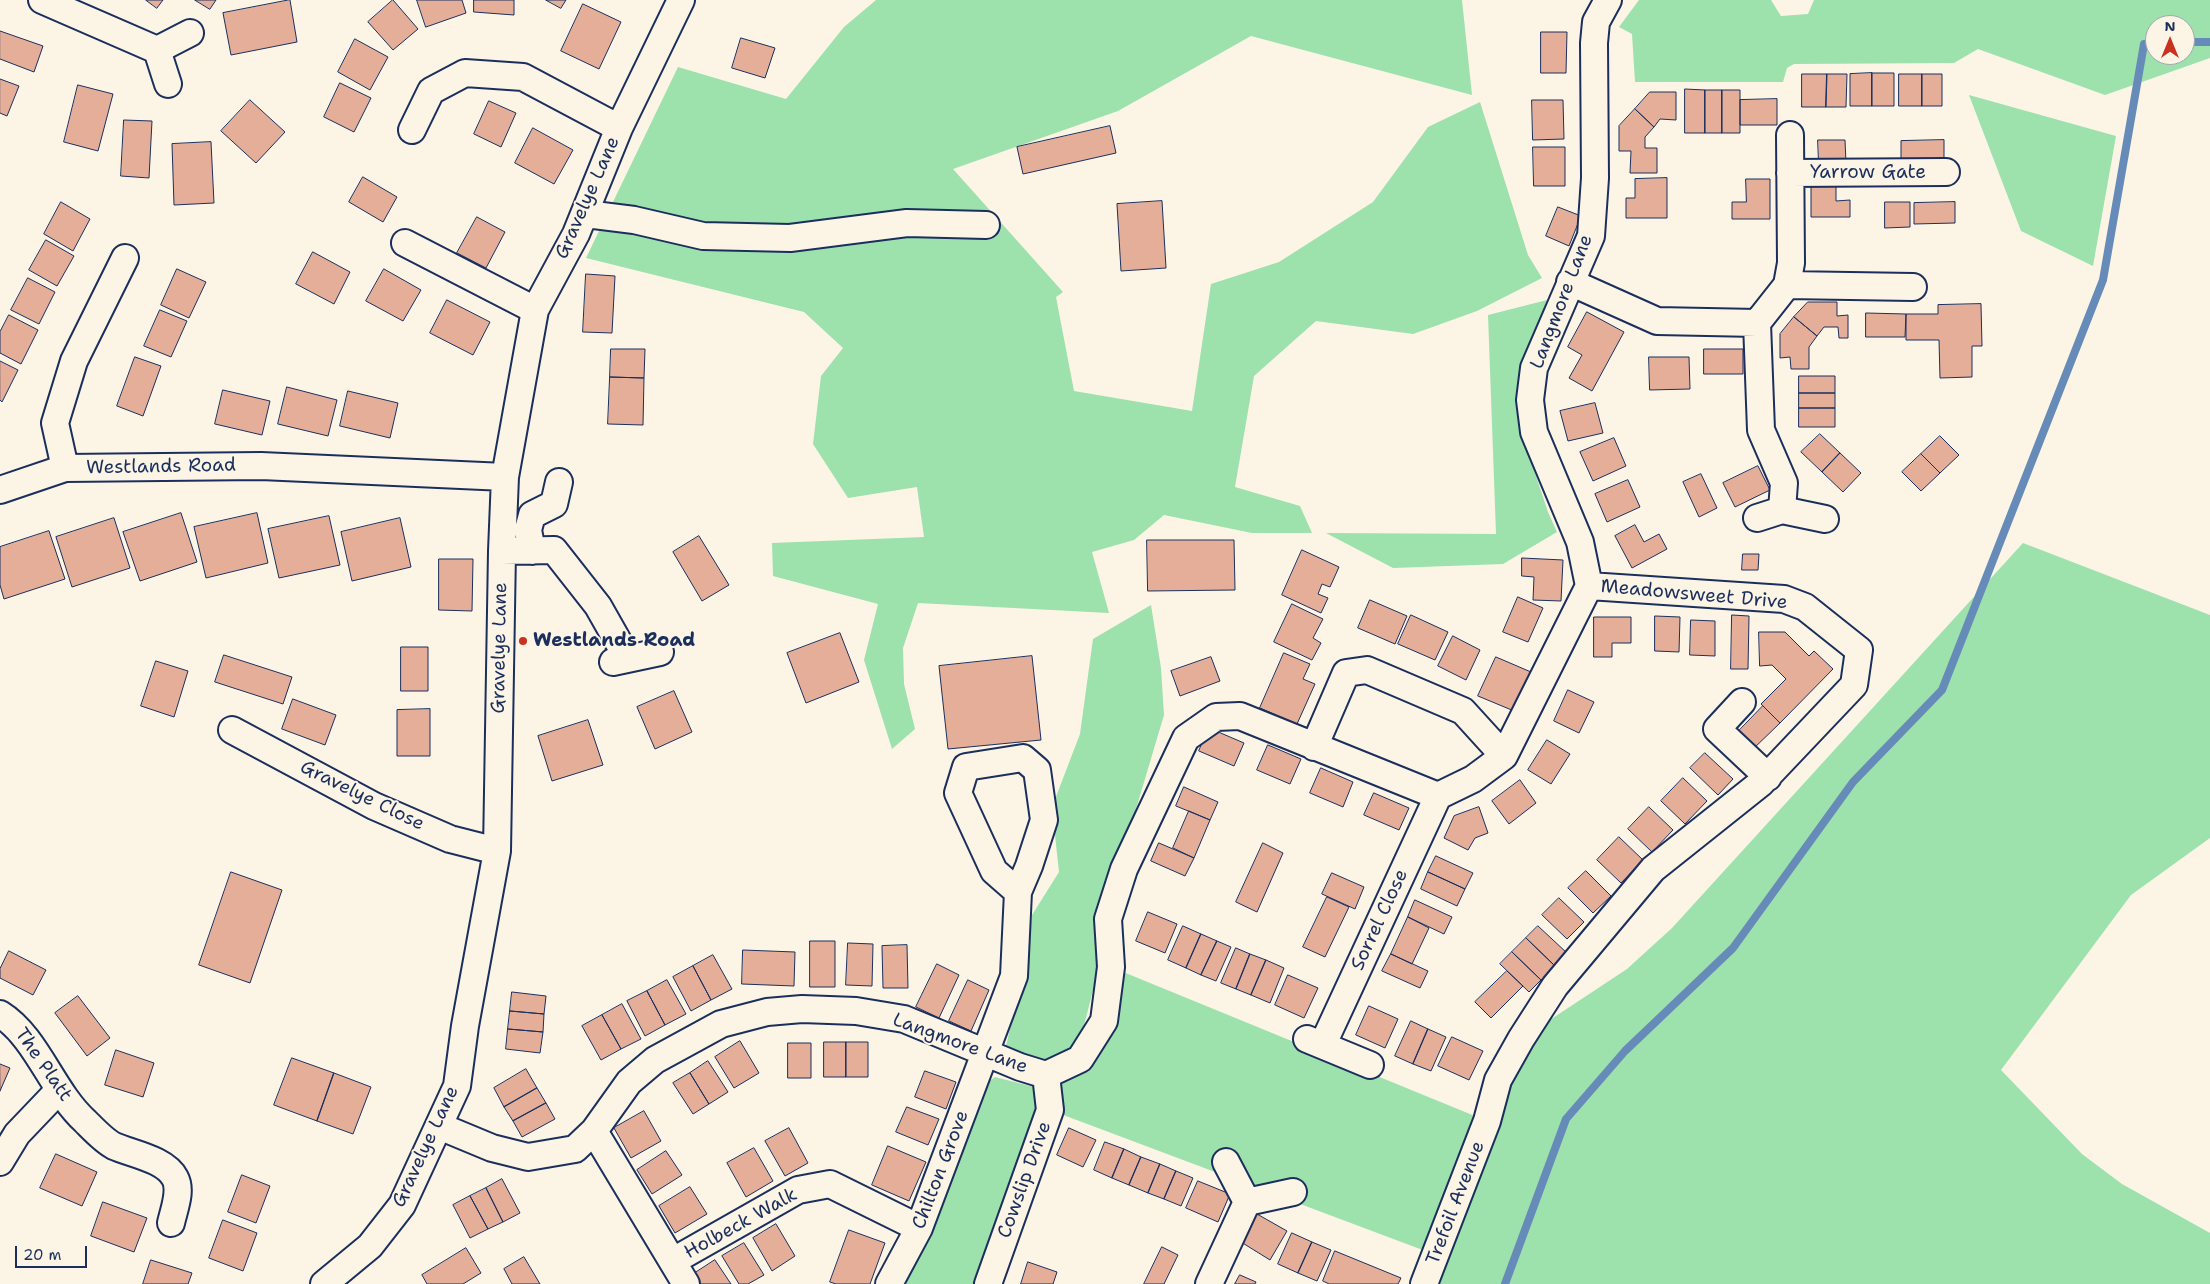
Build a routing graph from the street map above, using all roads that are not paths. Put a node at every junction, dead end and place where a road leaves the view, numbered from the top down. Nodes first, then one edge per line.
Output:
1 (42, 0) edge
2 (681, 0) edge
3 (1604, 1) edge
4 (190, 33) dead end
5 (157, 50) junction
6 (168, 84) dead end
7 (619, 128) junction
8 (412, 130) dead end
9 (1790, 135) dead end
10 (1946, 172) dead end
11 (1790, 173) junction
12 (586, 214) junction
13 (986, 225) dead end
14 (405, 243) dead end
15 (124, 258) dead end
16 (1570, 282) junction
17 (1786, 285) junction
18 (1912, 287) dead end
19 (535, 310) junction
20 (1757, 323) junction
21 (66, 468) junction
22 (505, 477) junction
23 (559, 482) dead end
24 (0, 490) edge
25 (1782, 510) junction
26 (1757, 518) dead end
27 (1825, 519) dead end
28 (502, 551) junction
29 (532, 551) junction
30 (1589, 586) junction
31 (660, 652) dead end
32 (1742, 702) dead end
33 (232, 730) dead end
34 (1314, 747) junction
35 (1504, 756) junction
36 (1768, 776) junction
37 (1438, 796) junction
38 (497, 851) junction
39 (1018, 892) junction
40 (0, 1014) edge
41 (986, 1054) junction
42 (1370, 1065) dead end
43 (1046, 1075) junction
44 (59, 1090) junction
45 (1487, 1121) joint
46 (438, 1126) junction
47 (594, 1131) junction
48 (0, 1162) edge
49 (1226, 1162) dead end
50 (1293, 1192) dead end
51 (1247, 1202) junction
52 (171, 1223) dead end
53 (919, 1228) junction
54 (673, 1261) junction
55 (325, 1284) edge
56 (686, 1284) edge
57 (889, 1284) edge
58 (988, 1284) edge
59 (1209, 1284) edge
60 (1424, 1284) edge

1 - 5 street
2 - 7 street, Gravelye Lane
3 - 16 street, Langmore Lane
4 - 5 street
5 - 6 street
7 - 8 street
7 - 12 street, Gravelye Lane
9 - 11 street, Yarrow Gate
10 - 11 street, Yarrow Gate
11 - 17 street, Yarrow Gate
12 - 13 street
12 - 19 street, Gravelye Lane
14 - 19 street
15 - 21 street
16 - 20 street
16 - 30 street, Langmore Lane
17 - 18 street
17 - 20 street
19 - 22 street, Gravelye Lane
20 - 25 street
21 - 22 street, Westlands Road
21 - 24 street, Westlands Road
22 - 28 street, Gravelye Lane
23 - 29 street
25 - 26 street
25 - 27 street
28 - 29 street
28 - 38 street, Gravelye Lane
29 - 31 street
30 - 35 street
30 - 36 street, Meadowsweet Drive
32 - 36 street
33 - 38 street, Gravelye Close
34 - 35 street
34 - 37 street, Langmore Lane
34 - 43 street, Langmore Lane
35 - 37 street
36 - 45 street, Meadowsweet Drive
37 - 42 street, Sorrel Close
38 - 46 street, Gravelye Lane
39 - 39 street
39 - 41 street, Chilton Grove
40 - 44 street, The Platt
41 - 43 street, Langmore Lane
41 - 47 street, Langmore Lane
41 - 53 street, Chilton Grove
43 - 58 street, Cowslip Drive
44 - 48 street
44 - 52 street, The Platt
45 - 60 street, Trefoil Avenue
46 - 47 street, Langmore Lane
46 - 55 street, Gravelye Lane
47 - 54 street
49 - 51 street
50 - 51 street
51 - 59 street
53 - 54 street, Holbeck Walk
53 - 57 street, Chilton Grove
54 - 56 street

